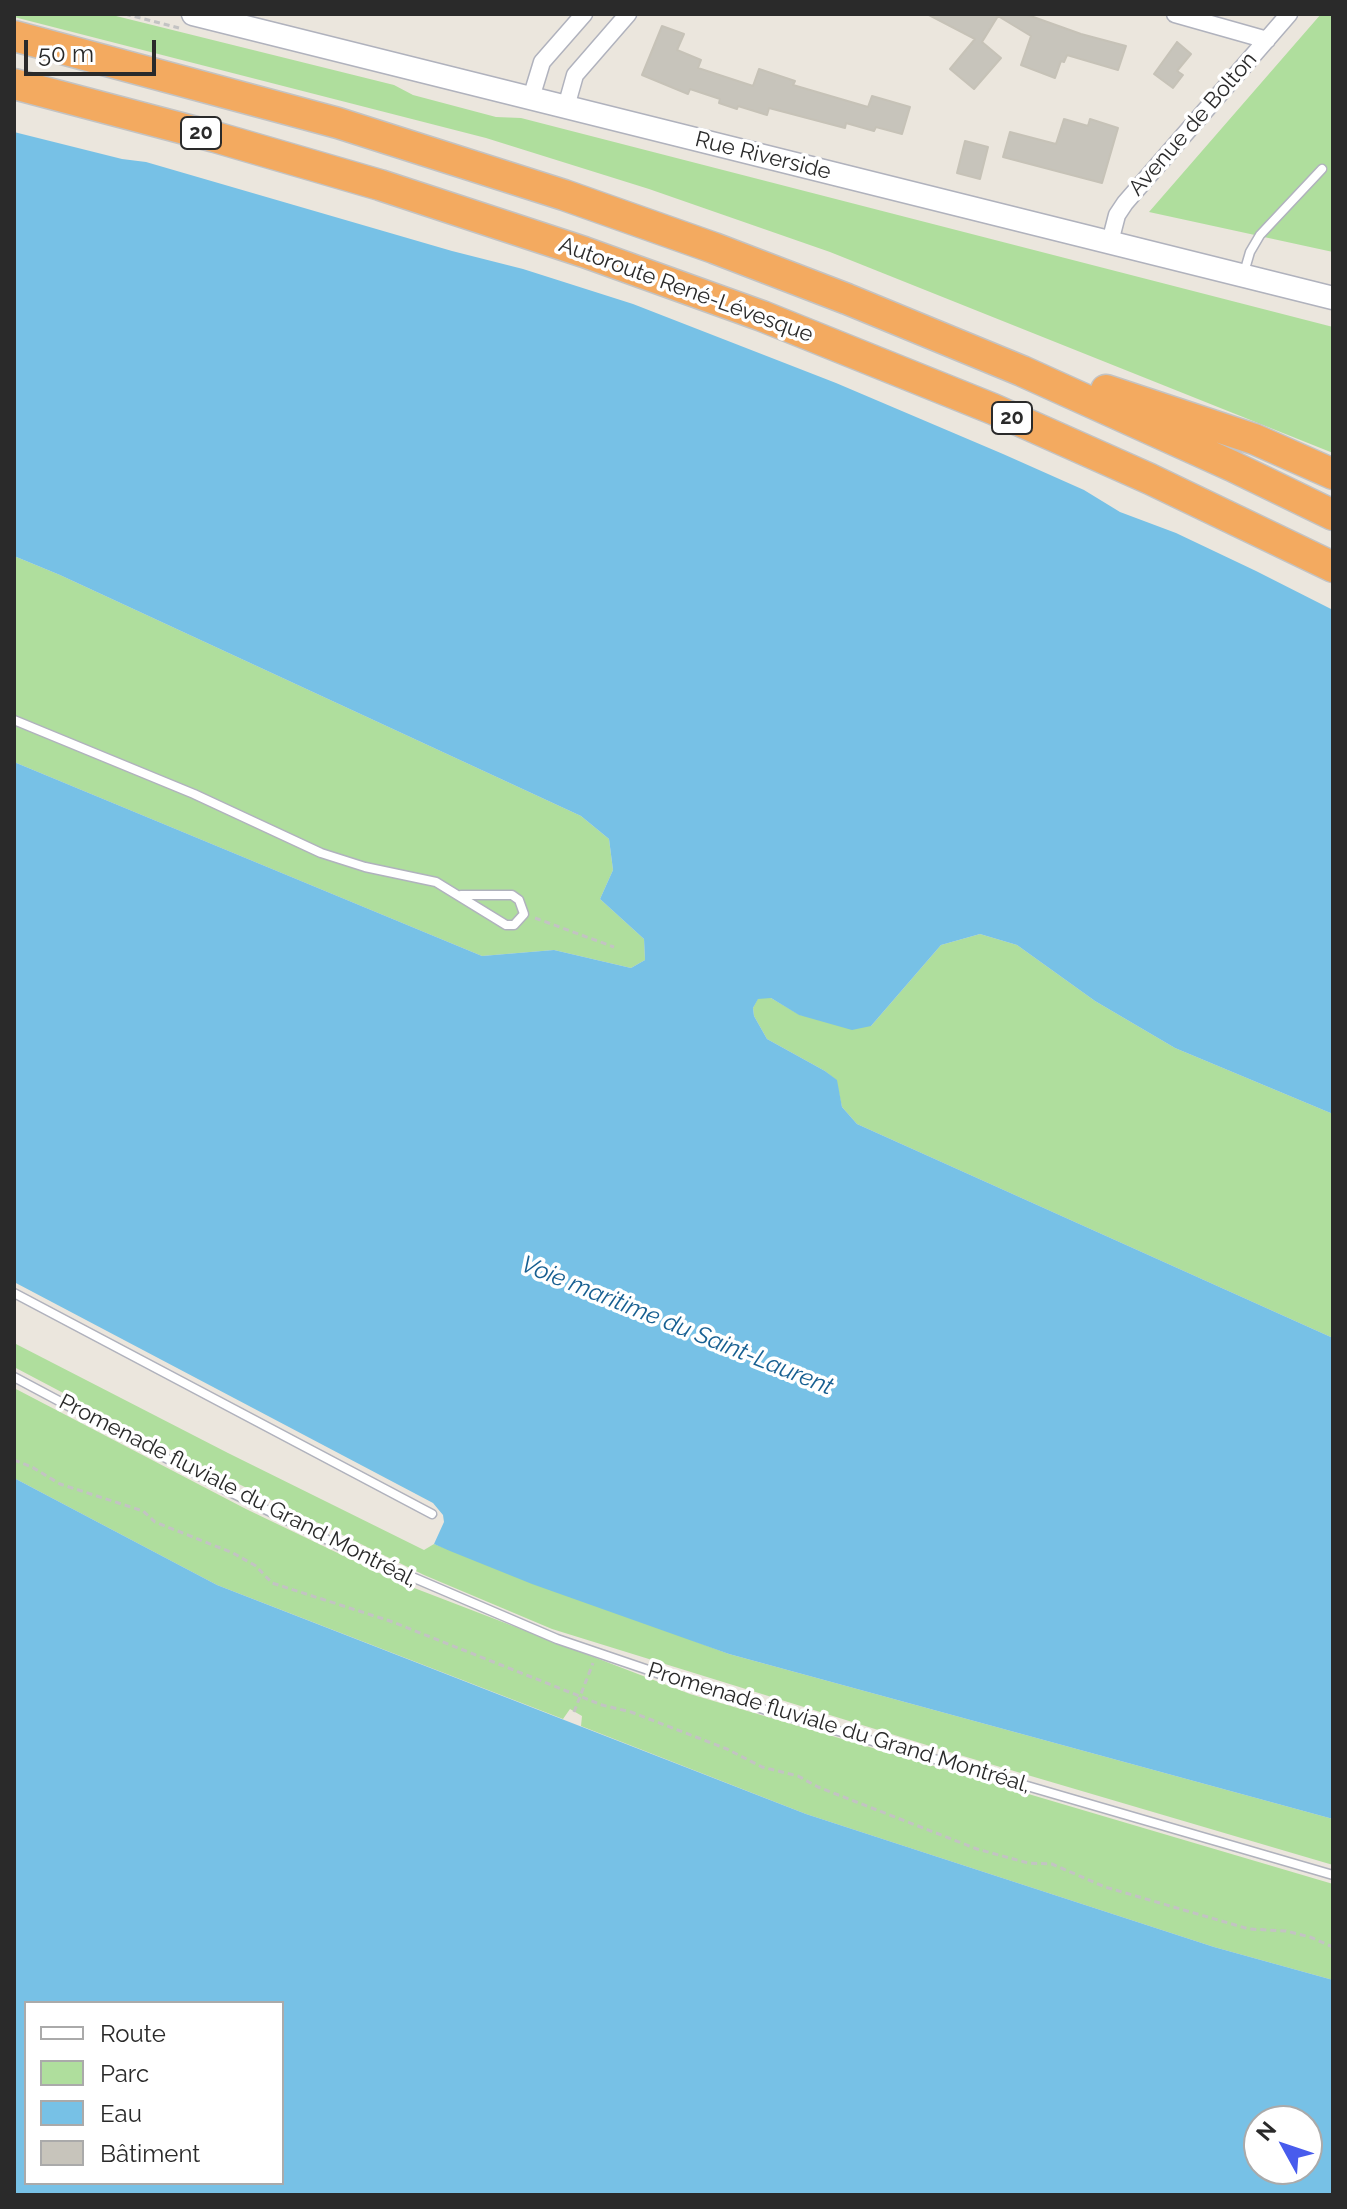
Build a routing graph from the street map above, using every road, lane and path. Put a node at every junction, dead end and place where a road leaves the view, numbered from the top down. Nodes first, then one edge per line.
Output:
1 (193, 14) edge
2 (584, 14) edge
3 (628, 14) edge
4 (1175, 14) edge
5 (1289, 14) edge
6 (14, 36) edge
7 (1267, 40) junction
8 (16, 85) edge
9 (531, 98) junction
10 (566, 107) junction
11 (1322, 169) dead end
12 (1110, 242) junction
13 (1243, 276) junction
14 (1333, 298) edge
15 (911, 324) junction
16 (1333, 474) edge
17 (1333, 515) edge
18 (1333, 567) edge
19 (14, 720) edge
20 (461, 895) junction
21 (524, 914) junction
22 (614, 947) dead end
23 (14, 1293) edge
24 (14, 1377) edge
25 (14, 1460) edge
26 (432, 1514) dead end
27 (597, 1653) junction
28 (580, 1695) junction
29 (574, 1712) dead end
30 (1333, 1875) edge
31 (1333, 1947) edge

1 - 9 street, Rue Riverside
2 - 9 street
3 - 10 street
4 - 7 street
5 - 7 street, Avenue de Bolton
6 - 15 highway, 20
7 - 12 street, Avenue de Bolton
8 - 18 highway, Autoroute René-Lévesque / 20
9 - 10 street, Rue Riverside
10 - 12 street, Rue Riverside
11 - 13 lane
12 - 13 street, Rue Riverside
13 - 14 street, Rue Riverside
15 - 16 highway
15 - 17 highway, 20
19 - 20 lane
20 - 21 lane
20 - 21 lane
21 - 22 path
23 - 26 lane
24 - 27 lane, Promenade fluviale du Grand Montréal,
25 - 28 path
27 - 28 path
27 - 30 lane, Promenade fluviale du Grand Montréal,
28 - 29 path
28 - 31 path

